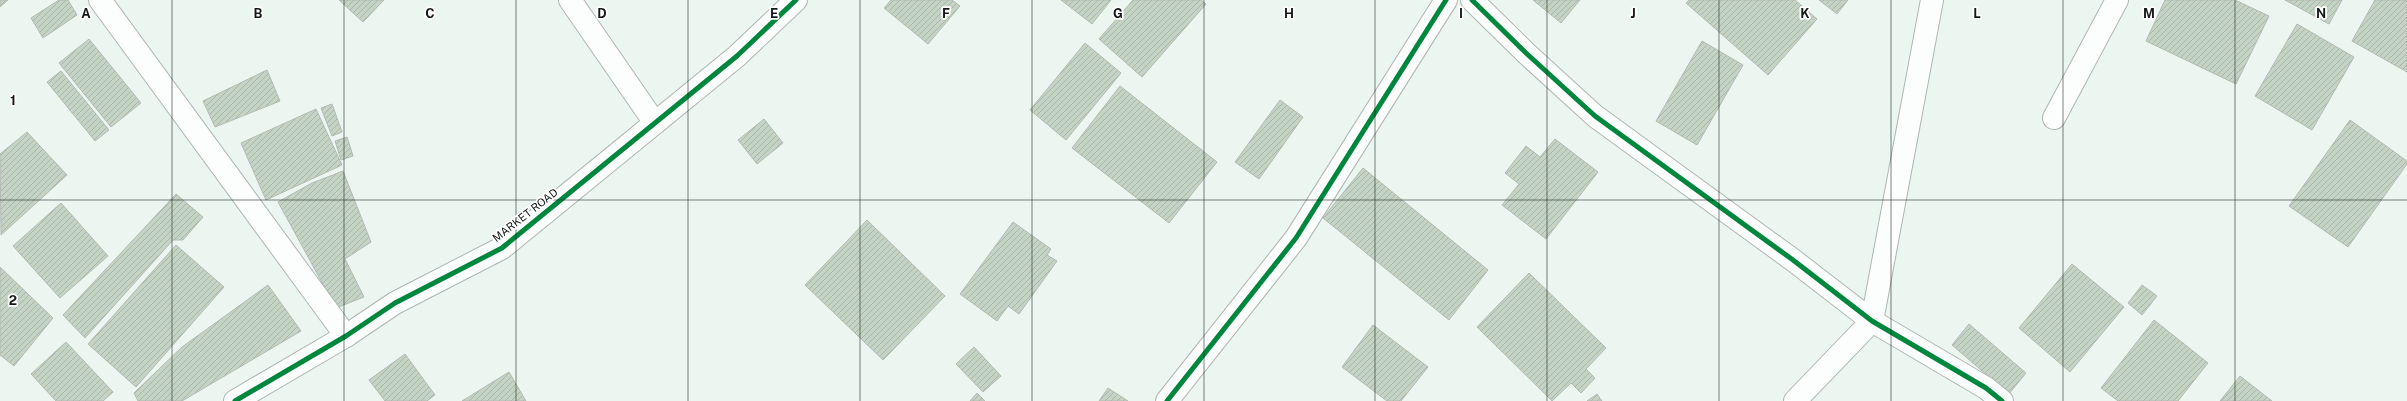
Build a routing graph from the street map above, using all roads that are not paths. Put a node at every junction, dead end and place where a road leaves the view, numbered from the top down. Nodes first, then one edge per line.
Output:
1 (100, 0) edge
2 (570, 0) edge
3 (796, 0) edge
4 (1446, 0) edge
5 (1472, 0) edge
6 (1932, 0) edge
7 (2117, 0) edge
8 (2054, 118) dead end
9 (655, 124) junction
10 (1872, 321) junction
11 (346, 336) junction
12 (234, 401) edge
13 (1167, 401) edge
14 (1795, 401) edge
15 (2002, 401) edge

1 - 11 street
2 - 9 street
3 - 9 street, MARKET ROAD
4 - 13 street
5 - 10 street
6 - 10 street
7 - 8 street
9 - 11 street, MARKET ROAD
10 - 14 street
10 - 15 street
11 - 12 street, MARKET ROAD

